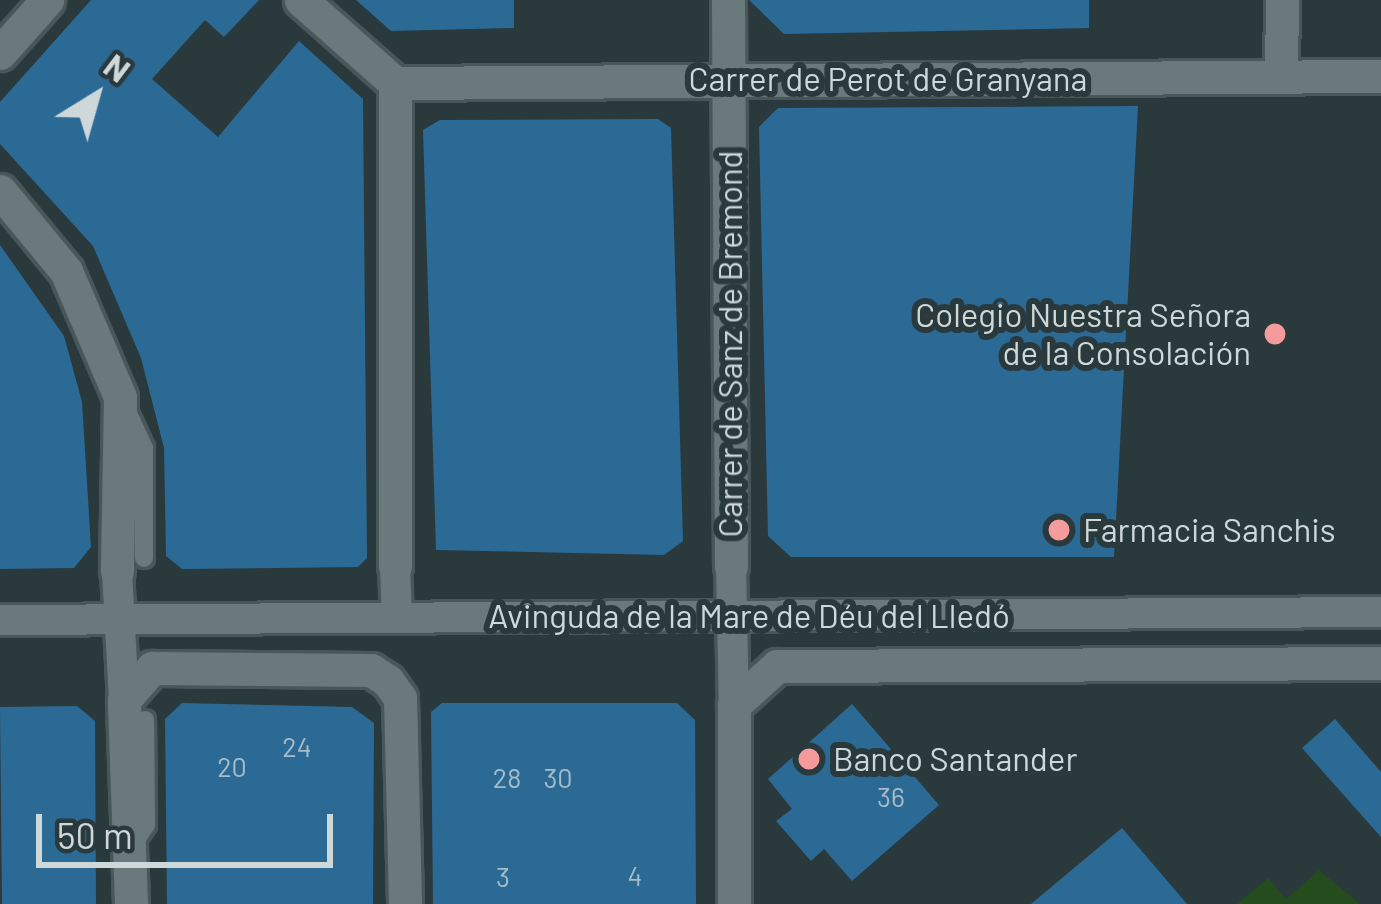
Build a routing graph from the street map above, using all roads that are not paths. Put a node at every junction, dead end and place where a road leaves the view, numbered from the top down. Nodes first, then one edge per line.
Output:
1 (46, 0) edge
2 (301, 0) edge
3 (728, 0) edge
4 (1282, 0) edge
5 (0, 53) edge
6 (1381, 76) edge
7 (1281, 77) junction
8 (728, 80) junction
9 (394, 82) junction
10 (0, 191) edge
11 (131, 565) joint
12 (395, 566) joint
13 (731, 566) joint
14 (1381, 612) edge
15 (730, 616) junction
16 (397, 618) junction
17 (0, 620) edge
18 (116, 620) junction
19 (1381, 663) edge
20 (734, 705) junction
21 (135, 710) junction
22 (130, 904) edge
23 (405, 904) edge
24 (734, 904) edge

1 - 5 street
2 - 9 street
3 - 8 street, Carrer de Sanz de Bremond
4 - 7 street
6 - 7 street, Carrer de Perot de Granyana
7 - 8 street, Carrer de Perot de Granyana
8 - 9 street, Carrer de Perot de Granyana
8 - 13 street, Carrer de Sanz de Bremond
9 - 12 street
10 - 11 street
11 - 18 street
12 - 16 street
13 - 15 street, Carrer de Sanz de Bremond
14 - 15 street, Avinguda de la Mare de Déu del Lledó
15 - 16 street, Avinguda de la Mare de Déu del Lledó
15 - 20 street, Carrer de Sanz de Bremond
16 - 18 street, Avinguda de la Mare de Déu del Lledó
17 - 18 street, Avinguda de la Mare de Déu del Lledó
18 - 21 street
19 - 20 street, Avinguda de la Mare de Déu del Lledó
20 - 24 street
21 - 22 street
21 - 23 street

